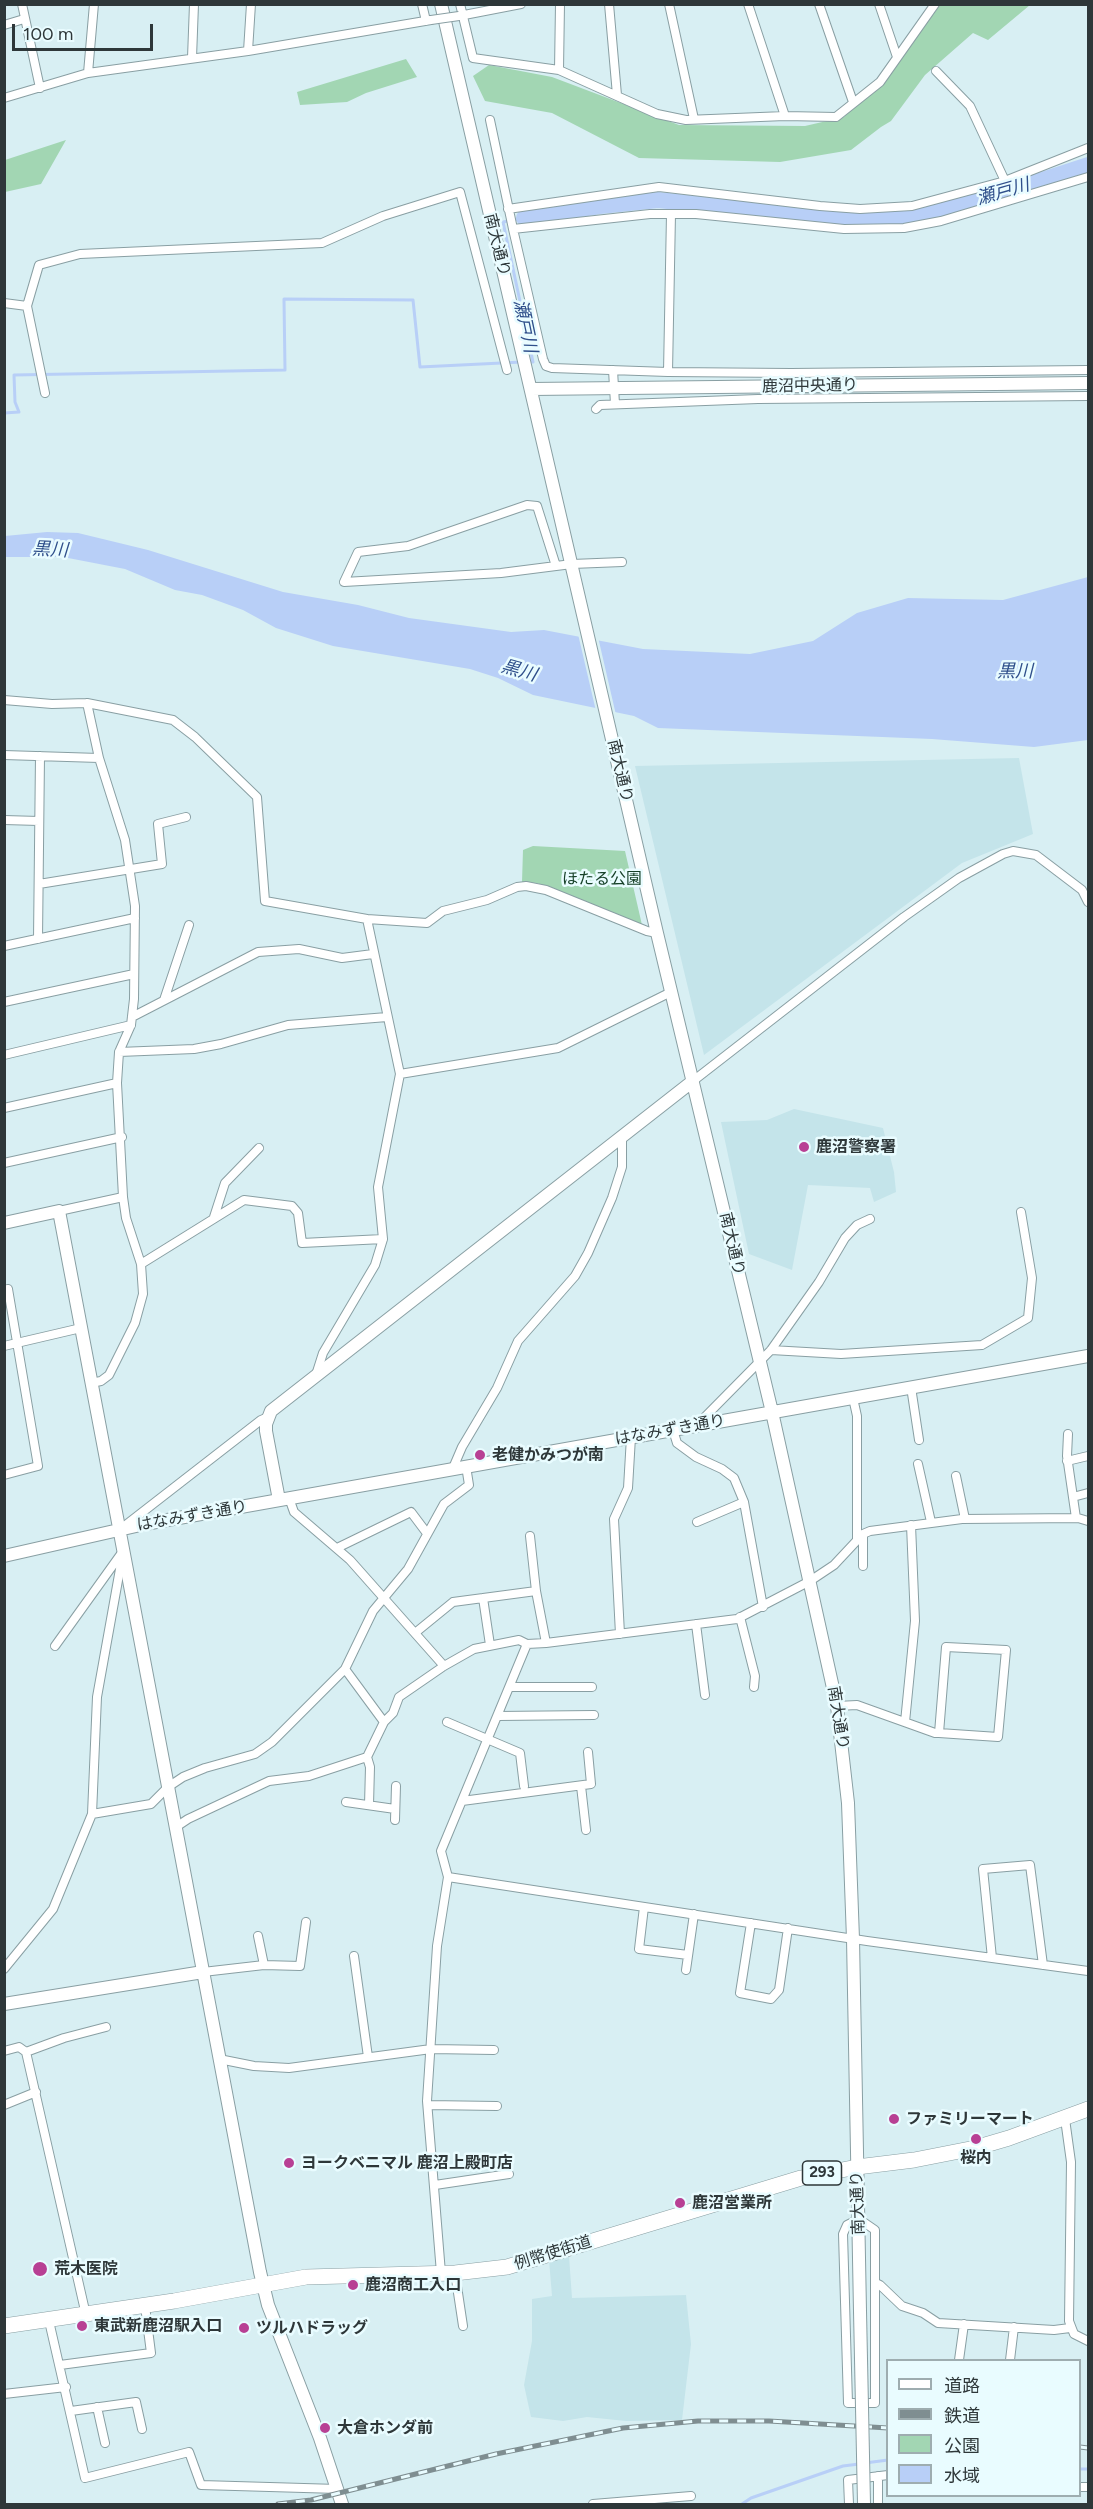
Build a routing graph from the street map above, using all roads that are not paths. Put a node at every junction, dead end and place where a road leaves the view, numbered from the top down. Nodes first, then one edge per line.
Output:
1 (22, 4) edge
2 (94, 4) edge
3 (194, 4) edge
4 (251, 4) edge
5 (422, 4) edge
6 (441, 4) edge
7 (460, 4) edge
8 (521, 4) edge
9 (560, 4) edge
10 (609, 4) edge
11 (669, 4) edge
12 (748, 4) edge
13 (819, 4) edge
14 (879, 4) edge
15 (935, 4) edge
16 (461, 16) junction
17 (24, 19) junction
18 (429, 20) junction
19 (4, 25) edge
20 (249, 51) junction
21 (897, 57) junction
22 (192, 58) junction
23 (559, 70) junction
24 (936, 71) dead end
25 (88, 73) junction
26 (40, 88) junction
27 (618, 95) junction
28 (4, 98) edge
29 (854, 102) junction
30 (785, 116) junction
31 (694, 119) junction
32 (490, 120) dead end
33 (1089, 148) edge
34 (1089, 177) edge
35 (1005, 181) junction
36 (508, 209) junction
37 (671, 214) junction
38 (513, 229) junction
39 (4, 303) edge
40 (27, 306) junction
41 (507, 370) dead end
42 (613, 370) junction
43 (1089, 370) edge
44 (668, 372) junction
45 (758, 373) junction
46 (1089, 383) edge
47 (758, 386) junction
48 (614, 388) junction
49 (531, 389) junction
50 (45, 393) dead end
51 (1089, 396) edge
52 (758, 399) junction
53 (615, 404) junction
54 (596, 409) dead end
55 (622, 562) dead end
56 (556, 566) junction
57 (573, 568) junction
58 (4, 700) edge
59 (87, 703) junction
60 (4, 755) edge
61 (40, 756) junction
62 (99, 758) junction
63 (186, 817) dead end
64 (4, 820) edge
65 (39, 821) junction
66 (129, 868) junction
67 (39, 884) junction
68 (1089, 902) edge
69 (135, 918) junction
70 (367, 919) junction
71 (189, 925) dead end
72 (657, 933) junction
73 (38, 939) junction
74 (4, 946) edge
75 (373, 954) junction
76 (134, 974) junction
77 (671, 992) junction
78 (164, 1000) junction
79 (4, 1002) edge
80 (387, 1017) junction
81 (131, 1021) junction
82 (119, 1052) junction
83 (4, 1055) edge
84 (400, 1074) junction
85 (693, 1081) junction
86 (117, 1083) junction
87 (4, 1108) edge
88 (622, 1136) junction
89 (122, 1137) junction
90 (259, 1148) dead end
91 (4, 1163) edge
92 (123, 1197) junction
93 (59, 1211) junction
94 (1021, 1212) dead end
95 (214, 1217) junction
96 (870, 1219) dead end
97 (4, 1223) edge
98 (383, 1239) junction
99 (141, 1264) junction
100 (4, 1290) edge
101 (81, 1328) junction
102 (17, 1342) junction
103 (4, 1346) edge
104 (771, 1350) junction
105 (1089, 1356) edge
106 (760, 1363) junction
107 (316, 1375) junction
108 (92, 1383) junction
109 (911, 1387) junction
110 (853, 1398) junction
111 (772, 1412) junction
112 (268, 1418) junction
113 (695, 1426) junction
114 (673, 1430) junction
115 (1068, 1434) dead end
116 (631, 1437) junction
117 (919, 1440) dead end
118 (1089, 1456) edge
119 (1067, 1461) junction
120 (918, 1464) dead end
121 (466, 1466) junction
122 (453, 1468) junction
123 (4, 1475) edge
124 (956, 1476) dead end
125 (1089, 1493) edge
126 (1073, 1497) junction
127 (284, 1499) junction
128 (744, 1502) junction
129 (1076, 1518) junction
130 (965, 1519) junction
131 (1089, 1521) edge
132 (697, 1522) dead end
133 (931, 1522) junction
134 (911, 1525) junction
135 (119, 1530) junction
136 (426, 1532) junction
137 (530, 1536) dead end
138 (860, 1537) junction
139 (337, 1548) junction
140 (123, 1552) junction
141 (4, 1556) edge
142 (862, 1566) dead end
143 (810, 1581) junction
144 (536, 1591) junction
145 (384, 1597) junction
146 (483, 1599) junction
147 (763, 1607) junction
148 (740, 1617) junction
149 (696, 1624) junction
150 (416, 1633) junction
151 (620, 1634) junction
152 (546, 1643) junction
153 (527, 1644) junction
154 (490, 1645) junction
155 (55, 1646) dead end
156 (444, 1666) junction
157 (345, 1669) junction
158 (510, 1687) junction
159 (592, 1687) dead end
160 (754, 1687) dead end
161 (705, 1695) dead end
162 (837, 1706) junction
163 (594, 1715) dead end
164 (498, 1716) junction
165 (384, 1722) junction
166 (447, 1722) dead end
167 (905, 1722) junction
168 (939, 1733) junction
169 (488, 1739) junction
170 (588, 1752) dead end
171 (367, 1757) junction
172 (396, 1786) dead end
173 (524, 1786) dead end
174 (580, 1786) junction
175 (168, 1787) junction
176 (462, 1801) junction
177 (346, 1802) dead end
178 (369, 1805) junction
179 (396, 1809) junction
180 (92, 1814) junction
181 (395, 1820) dead end
182 (176, 1827) junction
183 (586, 1830) dead end
184 (448, 1877) junction
185 (644, 1907) junction
186 (693, 1914) junction
187 (306, 1922) dead end
188 (751, 1923) junction
189 (788, 1928) junction
190 (258, 1936) dead end
191 (853, 1939) junction
192 (4, 1955) edge
193 (688, 1955) junction
194 (354, 1956) dead end
195 (14, 1958) junction
196 (992, 1958) junction
197 (264, 1965) junction
198 (1043, 1965) junction
199 (4, 1969) edge
200 (686, 1970) dead end
201 (1089, 1971) edge
202 (203, 1972) junction
203 (4, 2004) edge
204 (106, 2027) dead end
205 (430, 2049) junction
206 (494, 2050) dead end
207 (4, 2051) edge
208 (26, 2052) junction
209 (368, 2057) junction
210 (219, 2059) junction
211 (36, 2092) junction
212 (4, 2105) edge
213 (428, 2105) junction
214 (497, 2106) dead end
215 (1089, 2109) edge
216 (1065, 2119) junction
217 (857, 2167) junction
218 (509, 2175) dead end
219 (435, 2185) junction
220 (859, 2219) junction
221 (448, 2273) junction
222 (876, 2283) junction
223 (263, 2284) junction
224 (145, 2306) junction
225 (86, 2315) junction
226 (49, 2321) junction
227 (964, 2324) junction
228 (4, 2326) edge
229 (463, 2326) dead end
230 (1014, 2327) junction
231 (1070, 2328) junction
232 (1089, 2341) edge
233 (959, 2359) edge
234 (1010, 2359) edge
235 (60, 2365) junction
236 (66, 2387) junction
237 (4, 2394) edge
238 (97, 2407) junction
239 (71, 2411) junction
240 (142, 2429) dead end
241 (105, 2443) dead end
242 (886, 2475) edge
243 (878, 2476) junction
244 (338, 2489) junction
245 (691, 2496) dead end
246 (617, 2503) edge
247 (342, 2505) edge
248 (593, 2505) edge
249 (849, 2505) edge
250 (864, 2505) edge
251 (878, 2505) edge

1 - 17 street
2 - 25 street
3 - 22 street
4 - 20 street
5 - 18 street
6 - 49 street, 南大通り
7 - 16 street
8 - 16 street
9 - 23 street
10 - 27 street
11 - 31 street
12 - 30 street
13 - 29 street
14 - 21 street
15 - 21 street
16 - 18 street, bridge
16 - 23 street
17 - 19 street
17 - 26 street
18 - 20 street
20 - 22 street
21 - 29 street
22 - 25 street
23 - 27 street
24 - 35 street
25 - 26 street
26 - 28 street
27 - 31 street
29 - 30 street
30 - 31 street
32 - 36 street
33 - 35 street
34 - 37 street
35 - 36 street
36 - 38 street
37 - 38 street
37 - 44 street
38 - 42 street
39 - 40 street
40 - 41 street
40 - 50 street
42 - 44 street
42 - 48 street
43 - 45 street
44 - 45 street
45 - 47 street
46 - 47 street, 鹿沼中央通り
47 - 48 street, 鹿沼中央通り
47 - 52 street
48 - 49 street, 鹿沼中央通り
48 - 53 street
49 - 57 street, 南大通り
51 - 52 street
52 - 53 street
53 - 54 street
55 - 57 street
56 - 56 street
56 - 57 street
57 - 72 street, 南大通り
58 - 59 street
59 - 62 street
59 - 70 street
60 - 61 street
61 - 62 street
61 - 65 street
62 - 66 street
63 - 66 street
64 - 65 street
65 - 67 street
66 - 67 street
66 - 69 street
67 - 73 street
68 - 85 street
69 - 73 street
69 - 76 street
70 - 72 street
70 - 75 street
71 - 78 street
72 - 77 street, 南大通り
73 - 74 street
75 - 78 street
75 - 80 street
76 - 79 street
76 - 81 street
77 - 84 street
77 - 85 street, 南大通り
78 - 81 street
80 - 82 street
80 - 84 street
81 - 82 street
81 - 83 street
82 - 86 street
84 - 98 street
85 - 88 street
85 - 106 street, 南大通り
86 - 87 street
86 - 89 street
88 - 107 street
88 - 122 street
89 - 91 street
89 - 92 street
90 - 95 street
92 - 93 street
92 - 99 street
93 - 97 street
93 - 101 street
94 - 104 street
95 - 98 street
95 - 99 street
96 - 104 street
98 - 107 street
99 - 108 street
100 - 102 street
101 - 102 street
101 - 108 street
102 - 103 street
102 - 123 street
104 - 106 street
105 - 109 street, はなみずき通り
106 - 111 street, 南大通り
106 - 113 street
107 - 112 street
108 - 135 street
109 - 110 street, はなみずき通り
109 - 117 street
110 - 111 street, はなみずき通り
110 - 138 street
111 - 113 street, はなみずき通り
111 - 143 street, 南大通り
112 - 127 street
112 - 135 street
113 - 114 street, はなみずき通り
114 - 116 street, はなみずき通り
114 - 128 street
115 - 119 street
116 - 121 street, はなみずき通り
116 - 151 street
118 - 119 street
119 - 126 street
120 - 133 street
121 - 122 street, はなみずき通り
121 - 136 street
122 - 127 street, はなみずき通り
124 - 130 street
125 - 126 street
126 - 129 street
127 - 135 street, はなみずき通り
127 - 139 street
128 - 132 street
128 - 147 street
129 - 130 street
129 - 131 street
130 - 133 street
133 - 134 street
134 - 138 street
134 - 167 street
135 - 140 street
135 - 141 street, はなみずき通り
136 - 139 street
136 - 145 street
137 - 144 street
138 - 142 street
138 - 143 street
139 - 145 street
140 - 155 street
140 - 175 street
140 - 180 street
143 - 147 street
143 - 162 street, 南大通り
144 - 146 street
144 - 152 street
145 - 150 street
145 - 157 street
146 - 150 street
146 - 154 street
147 - 148 street
148 - 149 street
148 - 160 street
149 - 151 street
149 - 161 street
150 - 156 street
151 - 152 street
152 - 153 street
153 - 154 street
153 - 158 street
154 - 156 street
156 - 165 street
157 - 165 street
157 - 175 street
158 - 159 street
158 - 164 street
162 - 167 street
162 - 191 street, 南大通り
163 - 164 street
164 - 169 street
165 - 171 street
166 - 169 street
167 - 168 street
168 - 168 street
169 - 173 street
169 - 176 street
170 - 174 street
171 - 178 street
171 - 182 street
172 - 179 street
174 - 176 street
174 - 183 street
175 - 180 street
175 - 182 street
176 - 184 street
177 - 178 street
178 - 179 street
179 - 181 street
180 - 195 street
182 - 202 street
184 - 185 street
184 - 205 street
185 - 186 street
185 - 193 street
186 - 188 street
186 - 193 street
187 - 197 street
188 - 189 street
188 - 189 street
189 - 191 street
190 - 197 street
191 - 196 street
191 - 217 street, 南大通り
192 - 195 street
193 - 200 street
194 - 209 street
195 - 199 street
196 - 198 street
196 - 198 street
197 - 202 street
198 - 201 street
202 - 203 street
202 - 210 street
204 - 208 street
205 - 206 street
205 - 209 street
205 - 213 street
207 - 208 street
208 - 211 street
209 - 210 street
210 - 223 street
211 - 212 street
211 - 225 street
213 - 214 street
213 - 219 street
215 - 216 highway, 例幣使街道 / 293
216 - 217 highway, 例幣使街道 / 293
216 - 231 street
217 - 220 street, 南大通り
217 - 221 highway, 例幣使街道 / 293
218 - 219 street
219 - 221 street
220 - 222 street
220 - 222 street
220 - 250 street, 南大通り, bridge
221 - 223 highway, 例幣使街道 / 293
221 - 229 street
222 - 227 street
223 - 224 highway, 例幣使街道 / 293
223 - 244 street
224 - 225 highway, 例幣使街道 / 293
224 - 235 street
225 - 226 highway, 例幣使街道 / 293
226 - 228 highway, 例幣使街道 / 293
226 - 235 street
227 - 230 street
227 - 233 street
230 - 231 street
230 - 234 street
231 - 232 street
235 - 236 street
236 - 237 street
236 - 239 street
238 - 239 street
238 - 240 street
238 - 241 street
239 - 244 street
242 - 243 street
243 - 249 street
243 - 251 street
244 - 247 street
245 - 246 street
246 - 248 street

